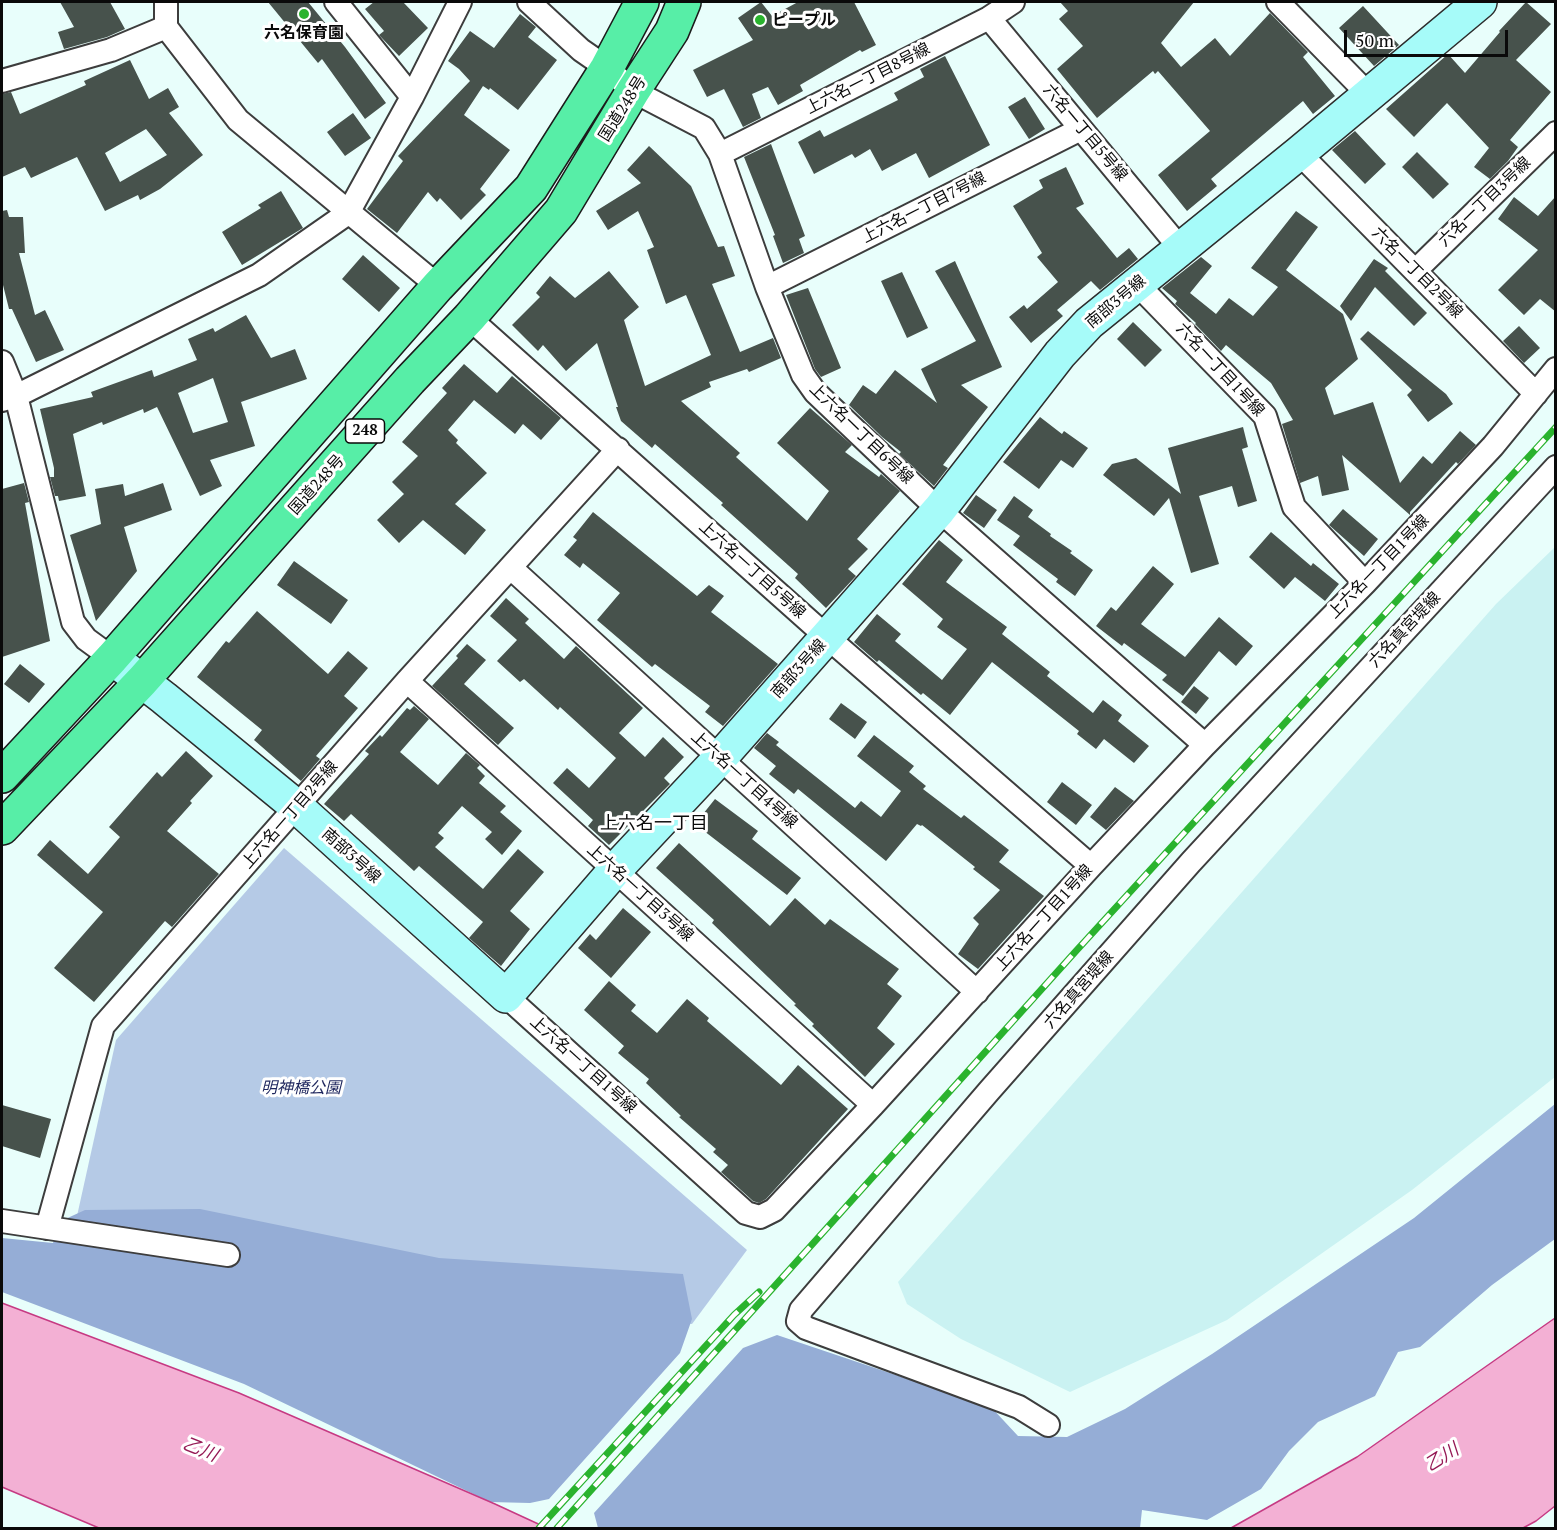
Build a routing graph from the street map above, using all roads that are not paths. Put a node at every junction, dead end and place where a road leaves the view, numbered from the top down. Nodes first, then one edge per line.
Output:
1 (166, 2) edge
2 (336, 2) edge
3 (460, 2) edge
4 (529, 2) edge
5 (642, 2) edge
6 (684, 2) edge
7 (1013, 2) edge
8 (1278, 2) edge
9 (1480, 2) edge
10 (989, 18) junction
11 (166, 27) junction
12 (608, 68) junction
13 (2, 81) edge
14 (633, 91) junction
15 (1368, 94) junction
16 (412, 97) junction
17 (1081, 129) junction
18 (1556, 133) edge
19 (1299, 153) junction
20 (720, 154) junction
21 (348, 213) junction
22 (1180, 248) junction
23 (1415, 271) junction
24 (1137, 284) junction
25 (438, 286) junction
26 (767, 287) junction
27 (469, 318) junction
28 (2, 362) edge
29 (1556, 369) edge
30 (1536, 394) junction
31 (9, 398) edge
32 (618, 449) junction
33 (1556, 467) edge
34 (939, 510) junction
35 (511, 568) junction
36 (1365, 583) junction
37 (827, 637) junction
38 (112, 658) junction
39 (142, 681) junction
40 (407, 681) junction
41 (1205, 746) junction
42 (720, 758) junction
43 (2, 776) edge
44 (297, 807) junction
45 (2, 828) edge
46 (1091, 866) junction
47 (615, 870) junction
48 (976, 992) junction
49 (506, 996) junction
50 (873, 1105) junction
51 (2, 1221) edge
52 (47, 1228) junction
53 (228, 1255) dead end
54 (1048, 1425) dead end

1 - 11 street
2 - 16 street
3 - 16 street
4 - 12 street, 上六名一丁目6号線
5 - 12 highway, 248
6 - 14 highway, 国道248号 / 248
7 - 10 street, 上六名一丁目8号線
8 - 15 street
9 - 15 street, 南部3号線
10 - 17 street, 六名一丁目5号線
10 - 20 street, 上六名一丁目8号線
11 - 13 street
11 - 21 street
12 - 14 street, 上六名一丁目6号線
12 - 25 highway, 248
14 - 20 street, 上六名一丁目6号線
14 - 27 highway, 国道248号 / 248
15 - 19 street, 南部3号線
16 - 21 street
17 - 22 street, 六名一丁目5号線
17 - 26 street, 上六名一丁目7号線
18 - 23 street, 六名一丁目3号線
19 - 22 street, 南部3号線
19 - 23 street, 六名一丁目2号線
20 - 26 street, 上六名一丁目6号線
21 - 25 street
21 - 31 street
22 - 24 street, 南部3号線
23 - 30 street, 六名一丁目2号線
24 - 34 street, 南部3号線
24 - 36 street, 六名一丁目1号線
25 - 38 highway, 248
26 - 34 street, 上六名一丁目6号線
27 - 32 street, 上六名一丁目5号線
27 - 39 highway, 国道248号 / 248
28 - 31 street
29 - 30 street, 上六名一丁目1号線
30 - 36 street, 上六名一丁目1号線
31 - 38 street
32 - 35 street, 上六名一丁目2号線
32 - 37 street, 上六名一丁目5号線
33 - 54 street, 六名真宮堤線
34 - 37 street, 南部3号線
34 - 41 street, 上六名一丁目6号線
35 - 40 street, 上六名一丁目2号線
35 - 42 street, 上六名一丁目4号線
36 - 41 street, 上六名一丁目1号線
37 - 42 street, 南部3号線
37 - 46 street, 上六名一丁目5号線
38 - 39 street, 南部3号線
38 - 43 highway, 248
39 - 44 street, 南部3号線
39 - 45 highway, 国道248号 / 248
40 - 44 street, 上六名一丁目2号線
40 - 47 street, 上六名一丁目3号線
41 - 46 street, 上六名一丁目1号線
42 - 47 street, 南部3号線
42 - 48 street, 上六名一丁目4号線
44 - 49 street, 南部3号線
44 - 52 street, 上六名一丁目2号線
46 - 48 street, 上六名一丁目1号線
47 - 49 street, 南部3号線
47 - 50 street, 上六名一丁目3号線
48 - 50 street, 上六名一丁目1号線
49 - 50 street, 上六名一丁目1号線
51 - 52 street
52 - 53 street

